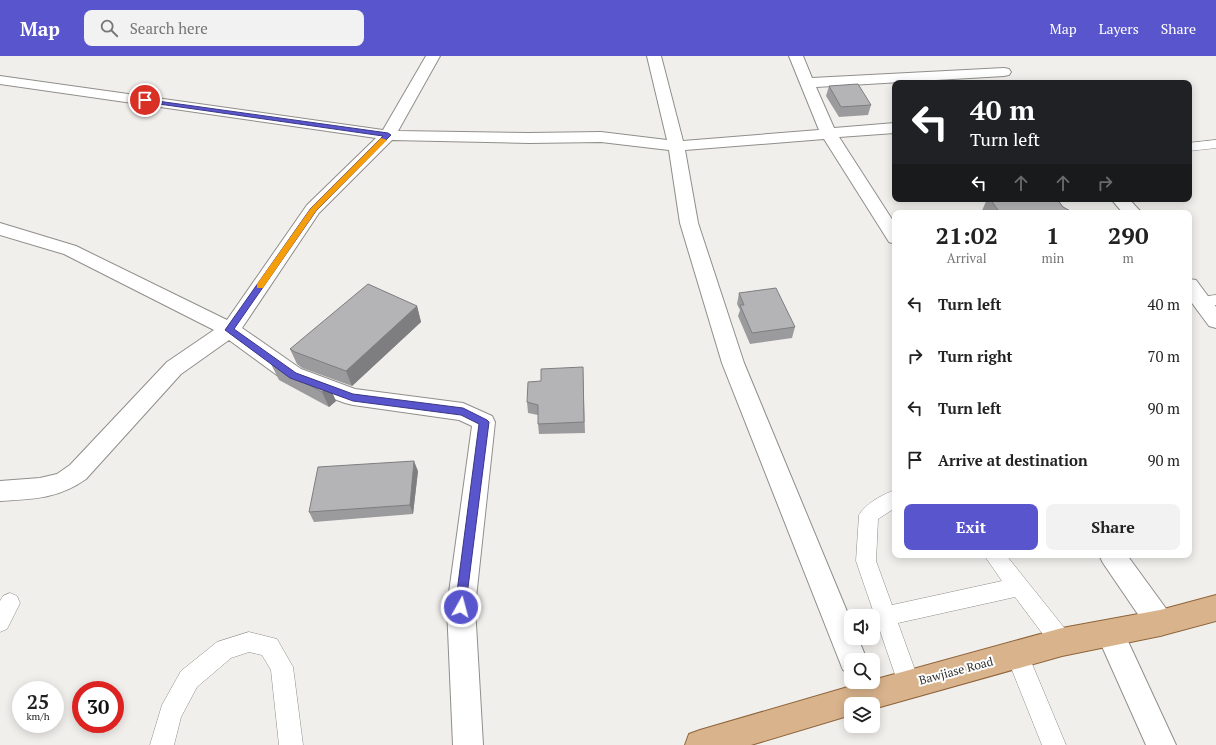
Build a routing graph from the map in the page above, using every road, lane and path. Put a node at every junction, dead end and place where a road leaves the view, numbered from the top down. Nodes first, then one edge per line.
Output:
1 (433, 56) edge
2 (654, 56) edge
3 (796, 56) edge
4 (0, 80) edge
5 (1012, 80) edge
6 (807, 83) junction
7 (892, 128) edge
8 (828, 133) junction
9 (388, 135) junction
10 (1216, 144) edge
11 (676, 146) junction
12 (1192, 147) edge
13 (1123, 202) edge
14 (1130, 210) edge
15 (0, 229) edge
16 (892, 233) edge
17 (1192, 287) edge
18 (1209, 301) edge
19 (1216, 321) edge
20 (230, 330) junction
21 (0, 491) edge
22 (892, 500) edge
23 (996, 558) edge
24 (1114, 558) edge
25 (1019, 587) junction
26 (10, 603) dead end
27 (1216, 608) edge
28 (886, 616) junction
29 (0, 622) edge
30 (1160, 623) junction
31 (1110, 633) junction
32 (1062, 642) junction
33 (849, 653) edge
34 (1018, 655) junction
35 (909, 684) junction
36 (880, 687) edge
37 (864, 689) edge
38 (716, 743) edge
39 (162, 745) edge
40 (291, 745) edge
41 (468, 745) edge
42 (1054, 745) edge
43 (1161, 745) edge

1 - 9 street
2 - 11 street
3 - 6 street
4 - 9 street
5 - 6 street
6 - 8 street
7 - 8 street
8 - 11 street
8 - 16 street
9 - 11 street
9 - 20 street
10 - 12 lane
11 - 33 street
13 - 14 street
15 - 20 street
17 - 18 street
18 - 19 street
20 - 21 street
20 - 41 street
22 - 28 lane
23 - 25 lane
24 - 30 street
25 - 28 lane
25 - 32 lane
26 - 29 lane
27 - 30 main road, Bawjiase Road
28 - 35 lane
30 - 31 main road, Bawjiase Road
31 - 32 main road, Bawjiase Road
31 - 43 street
32 - 34 main road, Bawjiase Road
34 - 35 main road, Bawjiase Road
34 - 42 lane
35 - 36 main road, Bawjiase Road
37 - 38 main road, Bawjiase Road
39 - 40 lane

